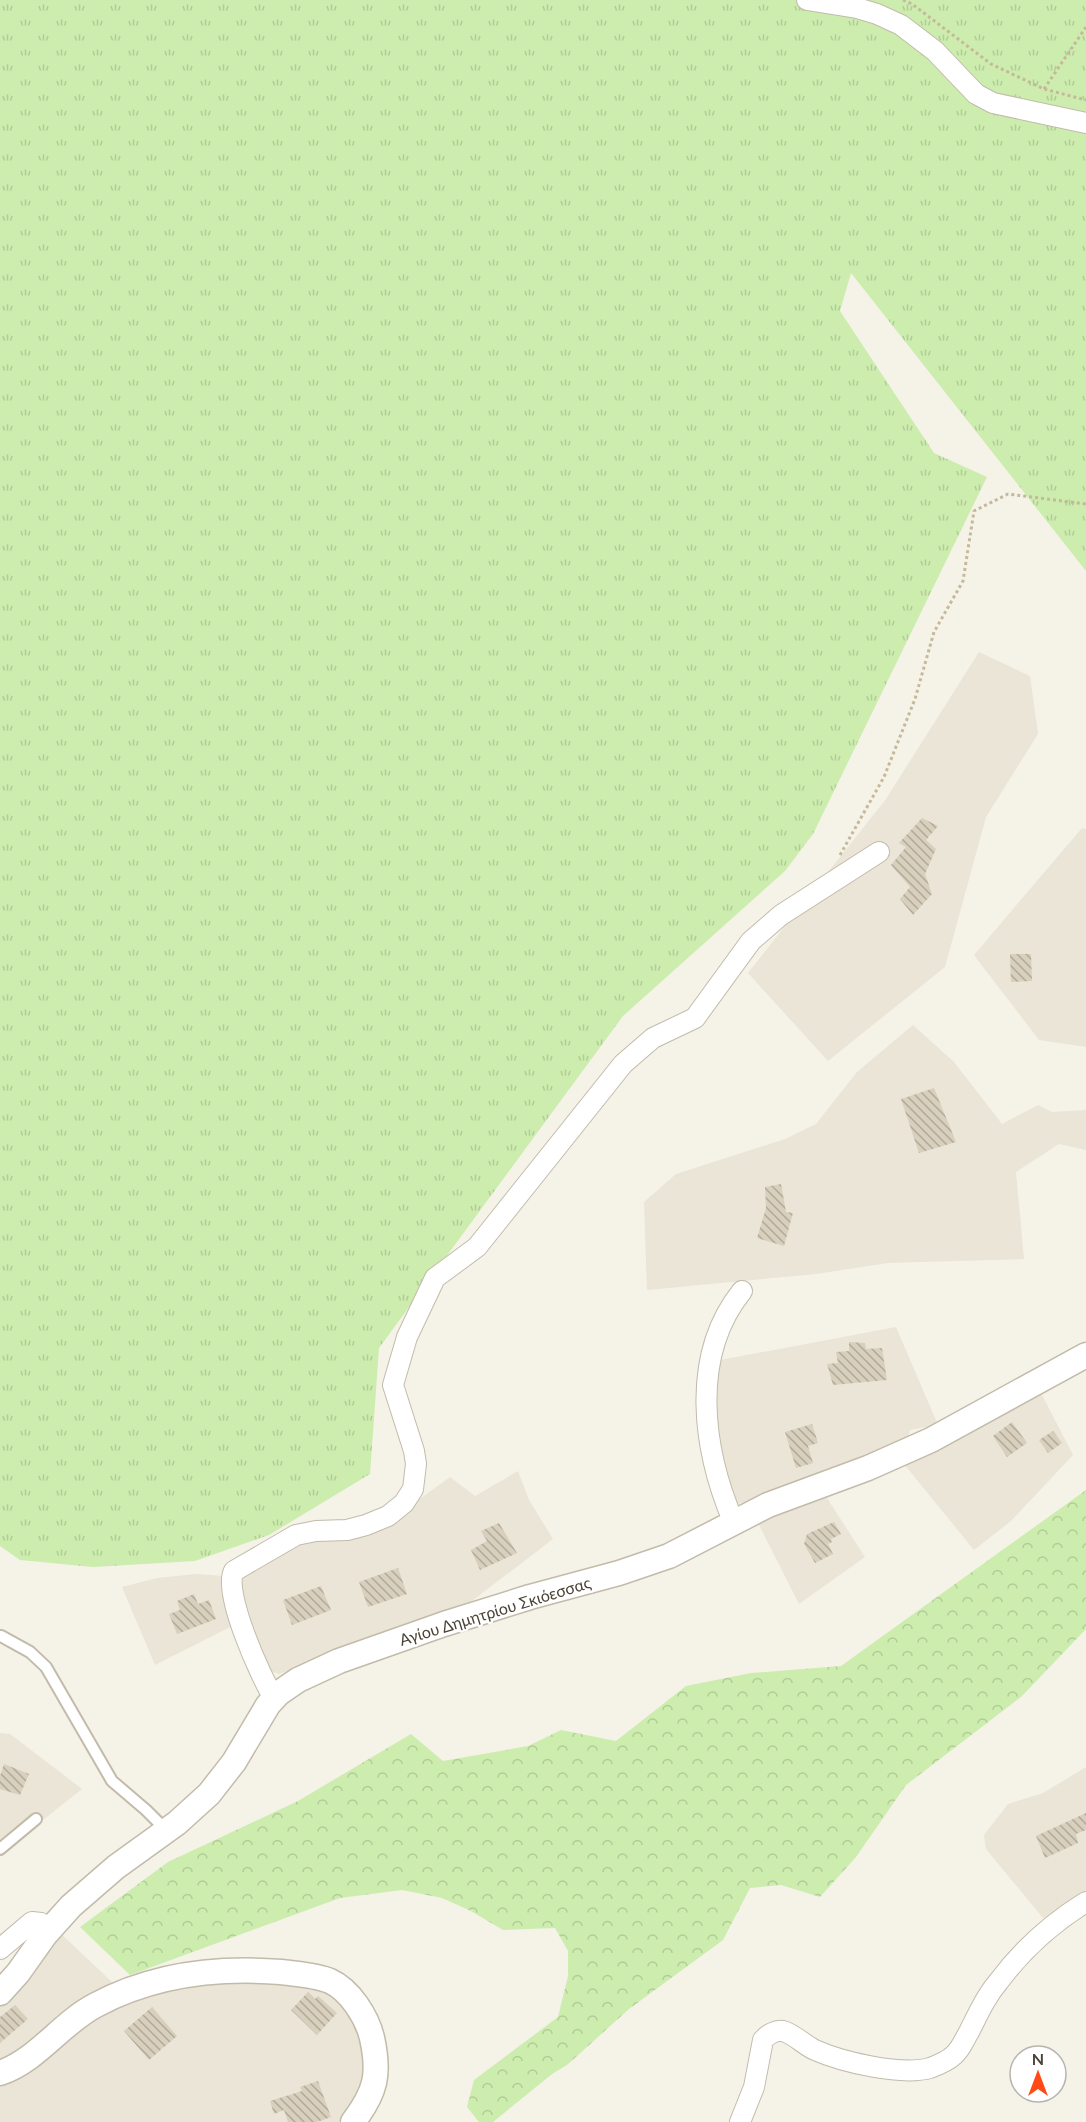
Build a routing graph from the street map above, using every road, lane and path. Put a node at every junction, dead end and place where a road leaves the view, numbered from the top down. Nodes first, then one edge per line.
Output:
1 (807, 0) edge
2 (903, 0) edge
3 (1086, 27) edge
4 (1044, 89) junction
5 (1086, 100) edge
6 (1086, 123) edge
7 (1086, 504) edge
8 (879, 852) dead end
9 (836, 861) dead end
10 (742, 1292) dead end
11 (1086, 1355) edge
12 (734, 1523) junction
13 (1, 1636) edge
14 (274, 1698) junction
15 (36, 1819) dead end
16 (167, 1831) junction
17 (0, 1849) edge
18 (1086, 1902) edge
19 (51, 1928) junction
20 (0, 1949) edge
21 (0, 1993) edge
22 (0, 2073) edge
23 (353, 2122) edge
24 (740, 2122) edge

1 - 6 street
2 - 4 path
3 - 4 path
4 - 5 path
7 - 9 path
8 - 14 street
10 - 12 street
11 - 12 street, Αγίου Δημητρίου Σκιόεσσας
12 - 14 street, Αγίου Δημητρίου Σκιόεσσας
13 - 16 lane
14 - 16 street, Αγίου Δημητρίου Σκιόεσσας
15 - 17 lane
16 - 19 street, Αγίου Δημητρίου Σκιόεσσας
18 - 24 street
19 - 20 street
19 - 21 street, Αγίου Δημητρίου Σκιόεσσας
22 - 23 street

